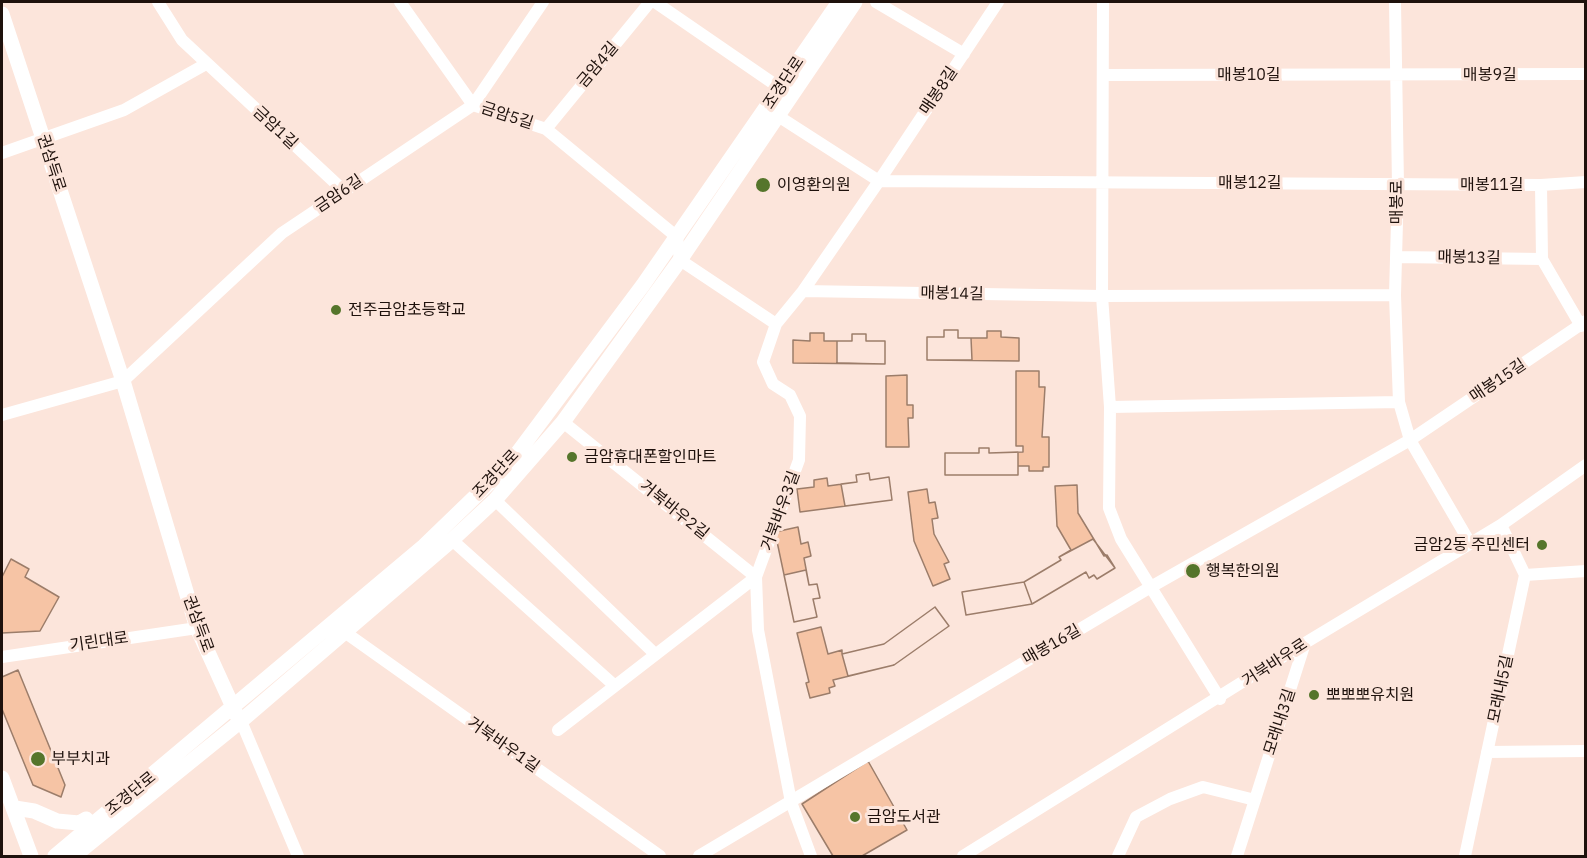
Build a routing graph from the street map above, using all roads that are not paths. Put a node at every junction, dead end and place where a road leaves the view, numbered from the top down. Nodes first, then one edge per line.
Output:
1 (158, 2) edge
2 (400, 2) edge
3 (543, 2) edge
4 (653, 2) edge
5 (839, 2) edge
6 (855, 2) edge
7 (876, 2) edge
8 (999, 2) edge
9 (1103, 2) edge
10 (1395, 2) edge
11 (2, 14) edge
12 (964, 54) junction
13 (206, 64) junction
14 (1586, 74) edge
15 (1103, 75) junction
16 (1395, 75) junction
17 (780, 88) junction
18 (473, 105) junction
19 (778, 116) junction
20 (546, 129) junction
21 (44, 140) junction
22 (2, 153) edge
23 (879, 182) junction
24 (1102, 182) junction
25 (1586, 182) edge
26 (1398, 185) junction
27 (1541, 185) junction
28 (344, 191) junction
29 (677, 237) junction
30 (1397, 257) junction
31 (1542, 259) junction
32 (680, 260) junction
33 (803, 291) junction
34 (1102, 296) junction
35 (1395, 296) junction
36 (776, 324) junction
37 (1583, 324) edge
38 (123, 381) junction
39 (1399, 402) junction
40 (1110, 406) junction
41 (2, 415) edge
42 (563, 422) junction
43 (1410, 440) junction
44 (1586, 465) edge
45 (495, 500) junction
46 (1501, 525) junction
47 (452, 540) junction
48 (1470, 543) junction
49 (1586, 571) edge
50 (1525, 575) junction
51 (756, 576) junction
52 (1149, 588) junction
53 (197, 628) junction
54 (346, 633) junction
55 (1305, 643) junction
56 (654, 653) junction
57 (2, 657) edge
58 (615, 686) junction
59 (1220, 699) junction
60 (237, 715) junction
61 (558, 730) dead end
62 (1586, 751) edge
63 (1487, 752) junction
64 (2, 778) edge
65 (1255, 800) junction
66 (791, 802) junction
67 (15, 808) junction
68 (92, 826) junction
69 (1120, 850) edge
70 (89, 851) edge
71 (31, 856) edge
72 (55, 856) edge
73 (74, 856) edge
74 (297, 856) edge
75 (660, 856) edge
76 (699, 856) edge
77 (811, 856) edge
78 (963, 856) edge
79 (1237, 856) edge
80 (1465, 856) edge

1 - 13 street, 금암1길
2 - 18 street, 금암5길
3 - 18 street, 금암6길
4 - 17 street
4 - 20 street, 금암4길
5 - 17 street, 조경단로
6 - 19 street, 조경단로
7 - 12 street
8 - 12 street, 매봉8길
9 - 15 street
10 - 16 street, 매봉로
11 - 21 street, 권삼득로
12 - 23 street, 매봉8길
13 - 21 street
13 - 28 street, 금암1길
14 - 16 street, 매봉9길
15 - 16 street, 매봉10길
15 - 24 street
16 - 26 street, 매봉로
17 - 29 street, 조경단로
18 - 20 street, 금암5길
18 - 28 street, 금암6길
19 - 23 street
19 - 32 street, 조경단로
20 - 29 street, 금암5길
21 - 22 street
21 - 38 street, 권삼득로
23 - 24 street, 매봉12길
23 - 33 street
24 - 26 street, 매봉12길
24 - 34 street
25 - 27 street, 매봉11길
26 - 27 street, 매봉11길
26 - 30 street, 매봉로
27 - 31 street
28 - 38 street, 금암6길
29 - 32 street
29 - 60 street, 조경단로
30 - 31 street, 매봉13길
30 - 35 street, 매봉로
31 - 37 street
32 - 36 street
32 - 42 street, 조경단로
33 - 34 street, 매봉14길
33 - 36 street
34 - 35 street, 매봉14길
34 - 40 street
35 - 39 street, 매봉로
36 - 51 street, 거북바우3길
37 - 43 street, 매봉15길
38 - 41 street
38 - 53 street, 권삼득로
39 - 40 street
39 - 43 street, 매봉로
40 - 52 street
42 - 45 street, 조경단로
42 - 51 street, 거북바우2길
43 - 48 street, 매봉로
43 - 52 street, 매봉16길
44 - 46 street, 거북바우로
45 - 47 street, 조경단로
45 - 56 street
46 - 48 street, 거북바우로
46 - 50 street
47 - 54 street, 조경단로
47 - 58 street
48 - 55 street, 거북바우로
49 - 50 street
50 - 63 street, 모래내5길
51 - 56 street
51 - 66 street, 거북바우3길
52 - 59 street
52 - 66 street, 매봉16길
53 - 57 street, 기린대로
53 - 60 street, 권삼득로
54 - 60 street, 조경단로
54 - 75 street, 거북바우1길
55 - 59 street, 거북바우로
55 - 65 street, 모래내3길
56 - 58 street
58 - 61 street
59 - 78 street, 거북바우로
60 - 68 street, 조경단로
60 - 70 street, 조경단로
60 - 74 street, 권삼득로
62 - 63 street
63 - 80 street, 모래내5길
64 - 67 street
65 - 69 street
65 - 79 street, 모래내3길
66 - 76 street, 매봉16길
66 - 77 street, 거북바우3길
67 - 68 street
67 - 71 street
68 - 72 street, 조경단로
70 - 73 street, 조경단로

